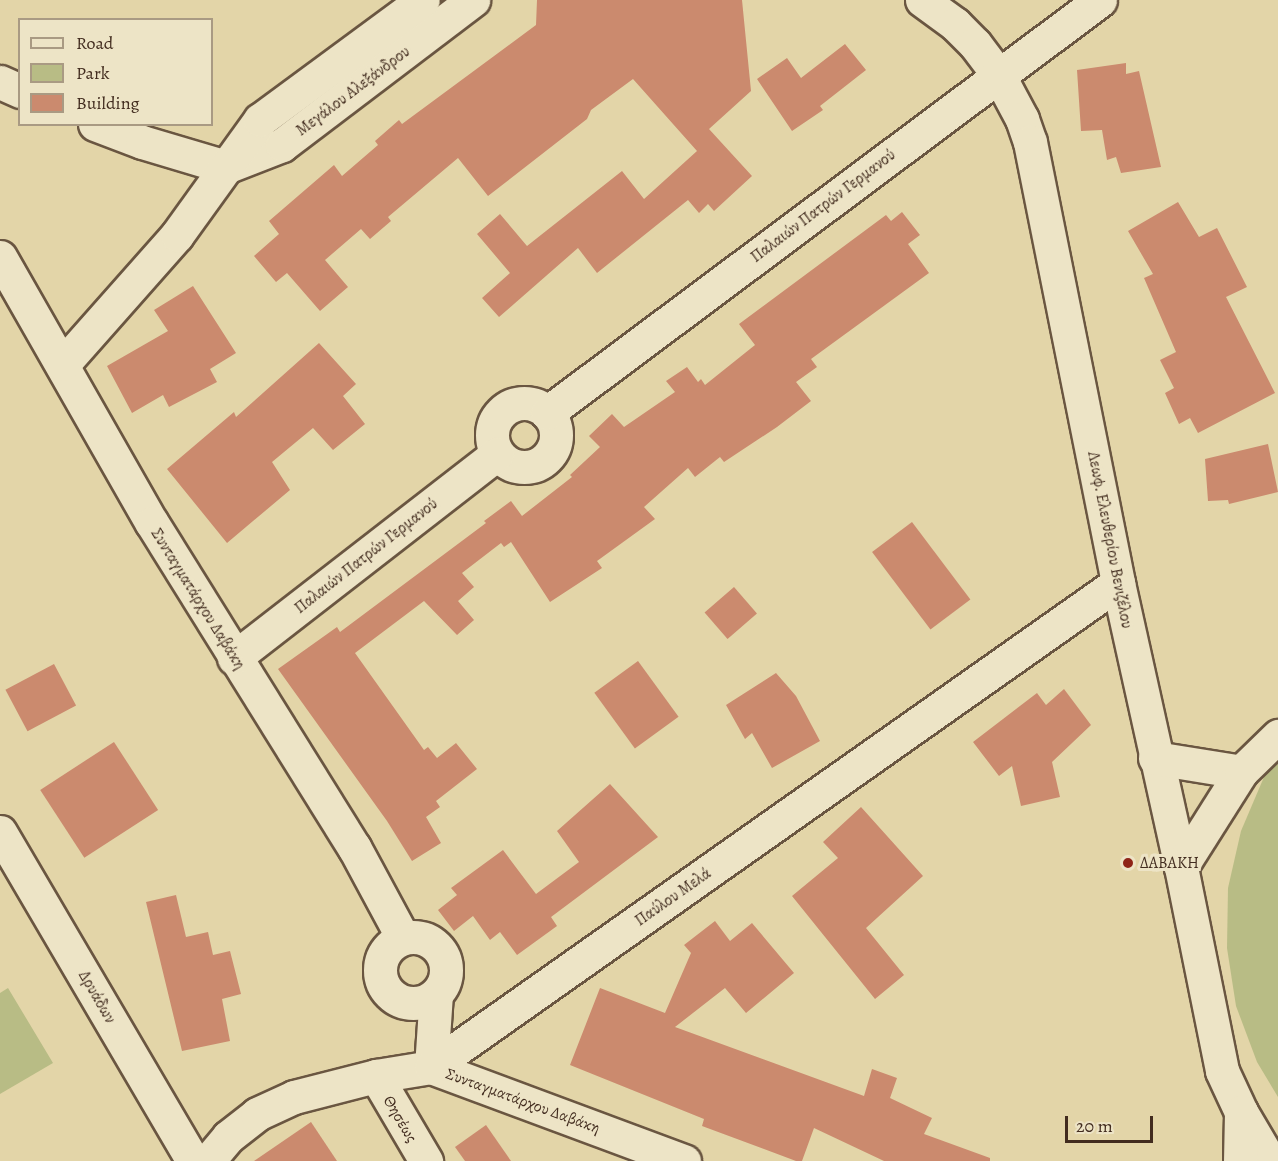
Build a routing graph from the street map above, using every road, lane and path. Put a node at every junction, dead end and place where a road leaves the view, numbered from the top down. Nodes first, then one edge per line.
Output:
1 (423, 0) edge
2 (473, 0) edge
3 (922, 0) edge
4 (1100, 0) edge
5 (998, 75) junction
6 (0, 82) edge
7 (18, 90) edge
8 (100, 126) edge
9 (226, 167) junction
10 (0, 257) edge
11 (63, 364) junction
12 (547, 413) junction
13 (498, 454) junction
14 (1118, 582) junction
15 (234, 658) junction
16 (1278, 736) edge
17 (1155, 758) junction
18 (1241, 772) junction
19 (0, 832) edge
20 (1181, 867) junction
21 (403, 938) junction
22 (436, 994) junction
23 (431, 1067) junction
24 (376, 1076) junction
25 (1241, 1112) junction
26 (193, 1161) edge
27 (208, 1161) edge
28 (426, 1161) edge
29 (684, 1161) edge
30 (1240, 1161) edge
31 (1270, 1161) edge

1 - 9 street, Μεγάλου Αλεξάνδρου
2 - 9 street, Μεγάλου Αλεξάνδρου
3 - 5 street, Λεωφ. Ελευθερίου Βενιζέλου
4 - 5 street, Παλαιών Πατρών Γερμανού
5 - 12 street, Παλαιών Πατρών Γερμανού
5 - 14 street, Λεωφ. Ελευθερίου Βενιζέλου
6 - 7 street
8 - 9 street
9 - 11 street, Μεγάλου Αλεξάνδρου
10 - 11 street, Συνταγματάρχου Δαβάκη
11 - 15 street, Συνταγματάρχου Δαβάκη
12 - 13 street
12 - 13 street
13 - 15 street, Παλαιών Πατρών Γερμανού
14 - 17 street, Λεωφ. Ελευθερίου Βενιζέλου
14 - 23 street, Παύλου Μελά
15 - 21 street, Συνταγματάρχου Δαβάκη
16 - 18 street
17 - 18 street
17 - 20 street, Λεωφ. Ελευθερίου Βενιζέλου
18 - 20 street
19 - 26 street, Δρυάδων
20 - 25 street, Λεωφ. Ελευθερίου Βενιζέλου
21 - 22 street
21 - 22 street
22 - 23 street, Συνταγματάρχου Δαβάκη
23 - 24 street, Παύλου Μελά
23 - 29 street, Συνταγματάρχου Δαβάκη
24 - 27 street, Παύλου Μελά
24 - 28 street, Θησέως
25 - 30 street, Λεωφ. Ελευθερίου Βενιζέλου
25 - 31 street, Λεωφ. Ελευθερίου Βενιζέλου

